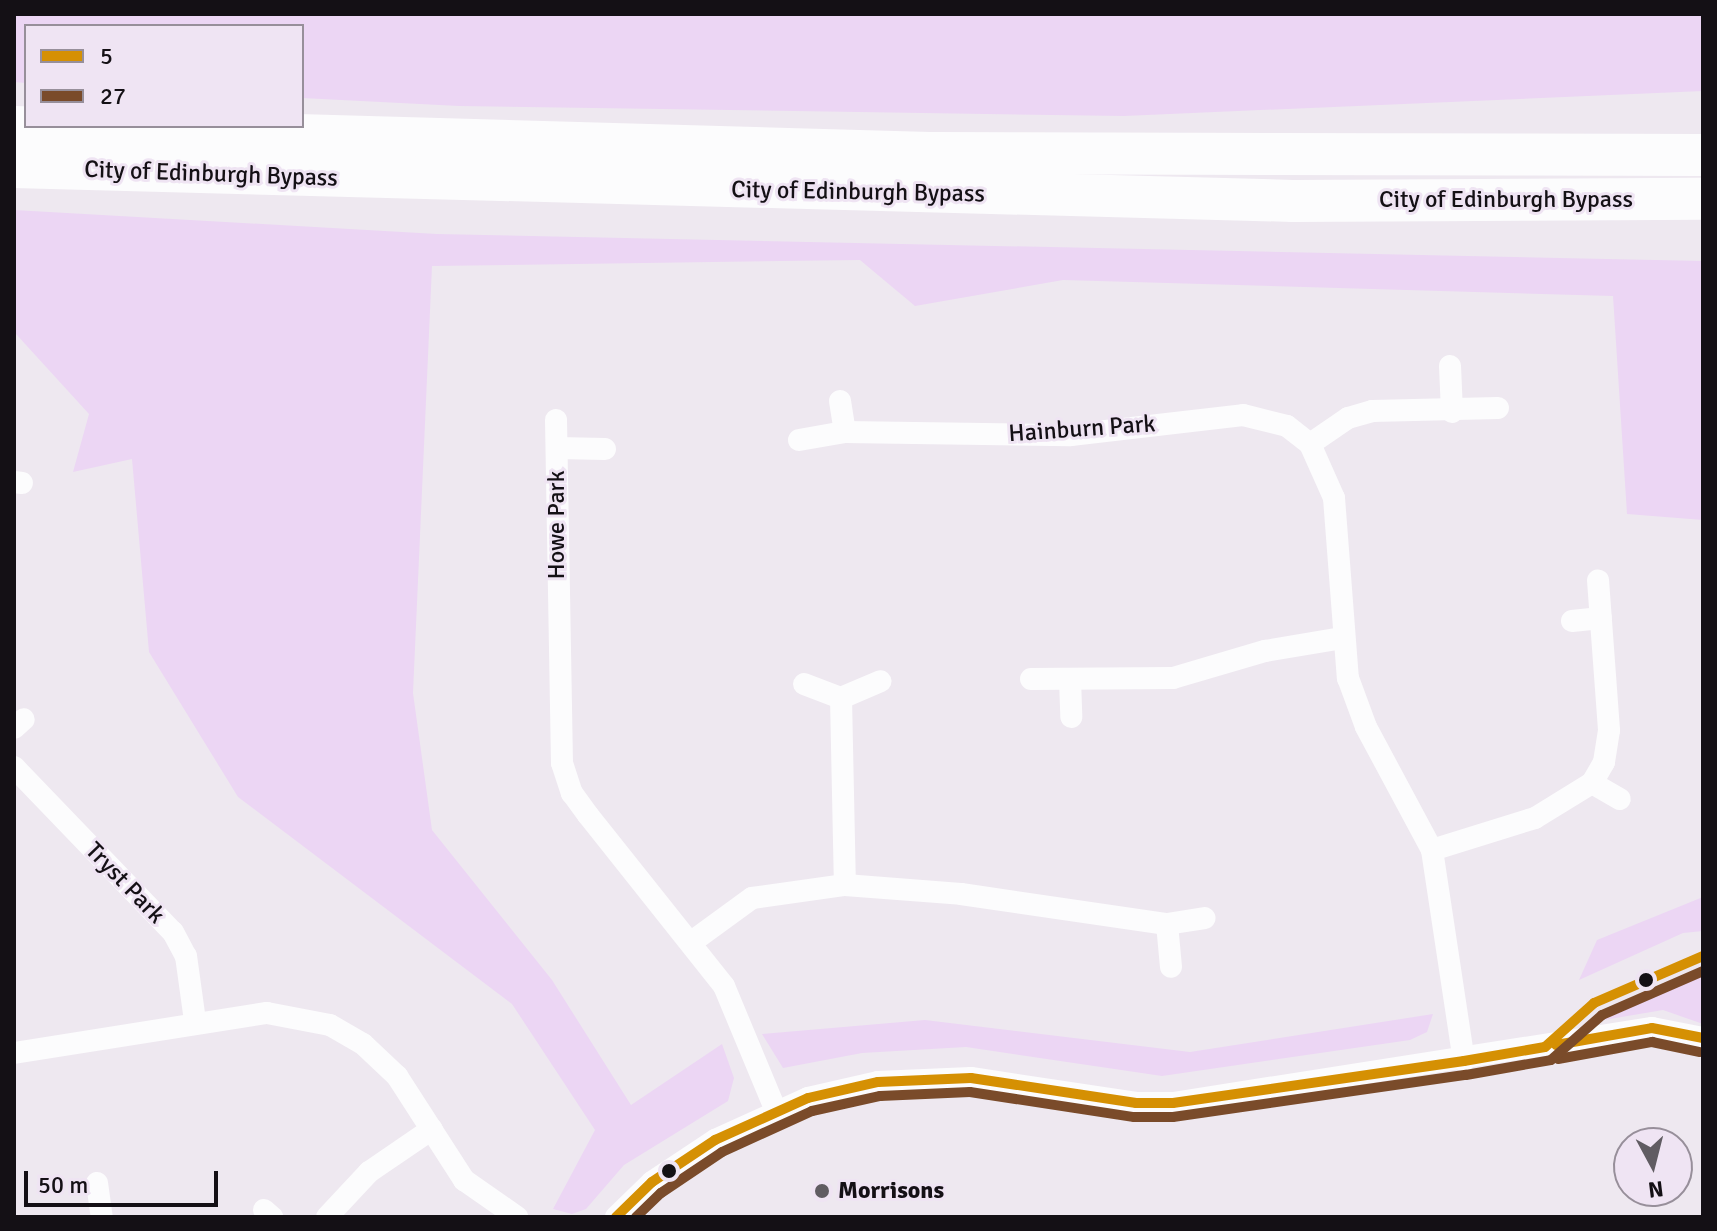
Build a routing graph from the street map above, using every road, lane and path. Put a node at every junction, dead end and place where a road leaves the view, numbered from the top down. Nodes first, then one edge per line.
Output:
1 (45, 128) edge
2 (1703, 131) edge
3 (1703, 155) edge
4 (1289, 157) junction
5 (14, 167) edge
6 (1703, 199) edge
7 (1293, 201) junction
8 (1703, 222) edge
9 (1450, 366) dead end
10 (840, 401) dead end
11 (1498, 408) dead end
12 (1452, 412) junction
13 (556, 420) dead end
14 (845, 432) junction
15 (799, 440) dead end
16 (1310, 444) junction
17 (557, 448) junction
18 (605, 449) dead end
19 (1598, 580) dead end
20 (1601, 618) junction
21 (1572, 621) dead end
22 (1343, 638) junction
23 (1031, 679) dead end
24 (1070, 679) junction
25 (881, 681) dead end
26 (804, 684) dead end
27 (841, 698) junction
28 (1071, 717) dead end
29 (14, 767) edge
30 (1592, 783) junction
31 (1620, 799) dead end
32 (1432, 850) junction
33 (845, 885) junction
34 (1205, 918) dead end
35 (1167, 924) junction
36 (693, 941) junction
37 (1171, 967) dead end
38 (195, 1021) junction
39 (1703, 1038) edge
40 (14, 1053) edge
41 (1464, 1061) junction
42 (776, 1111) junction
43 (432, 1129) junction
44 (97, 1183) dead end
45 (102, 1217) edge
46 (327, 1217) edge
47 (517, 1217) edge
48 (616, 1217) edge

1 - 4 highway, City of Edinburgh Bypass
2 - 4 highway
3 - 4 highway, City of Edinburgh Bypass
5 - 7 highway, City of Edinburgh Bypass
6 - 7 highway, City of Edinburgh Bypass
7 - 8 highway
9 - 12 street
10 - 14 street
11 - 12 street
12 - 16 street
13 - 17 street, Howe Park
14 - 15 street, Hainburn Park
14 - 16 street, Hainburn Park
16 - 22 street
17 - 18 street, Howe Park
17 - 36 street, Howe Park
19 - 20 street
20 - 21 street
20 - 30 street
22 - 24 street
22 - 32 street
23 - 24 street
24 - 28 street
25 - 27 street
26 - 27 street
27 - 33 street
29 - 38 street, Tryst Park
30 - 31 street
30 - 32 street
32 - 41 street
33 - 35 street
33 - 36 street
34 - 35 street
35 - 37 street
36 - 42 street, Howe Park
38 - 40 street
38 - 43 street
39 - 41 street
41 - 42 street
42 - 48 street
43 - 46 street
43 - 47 street
44 - 45 street

